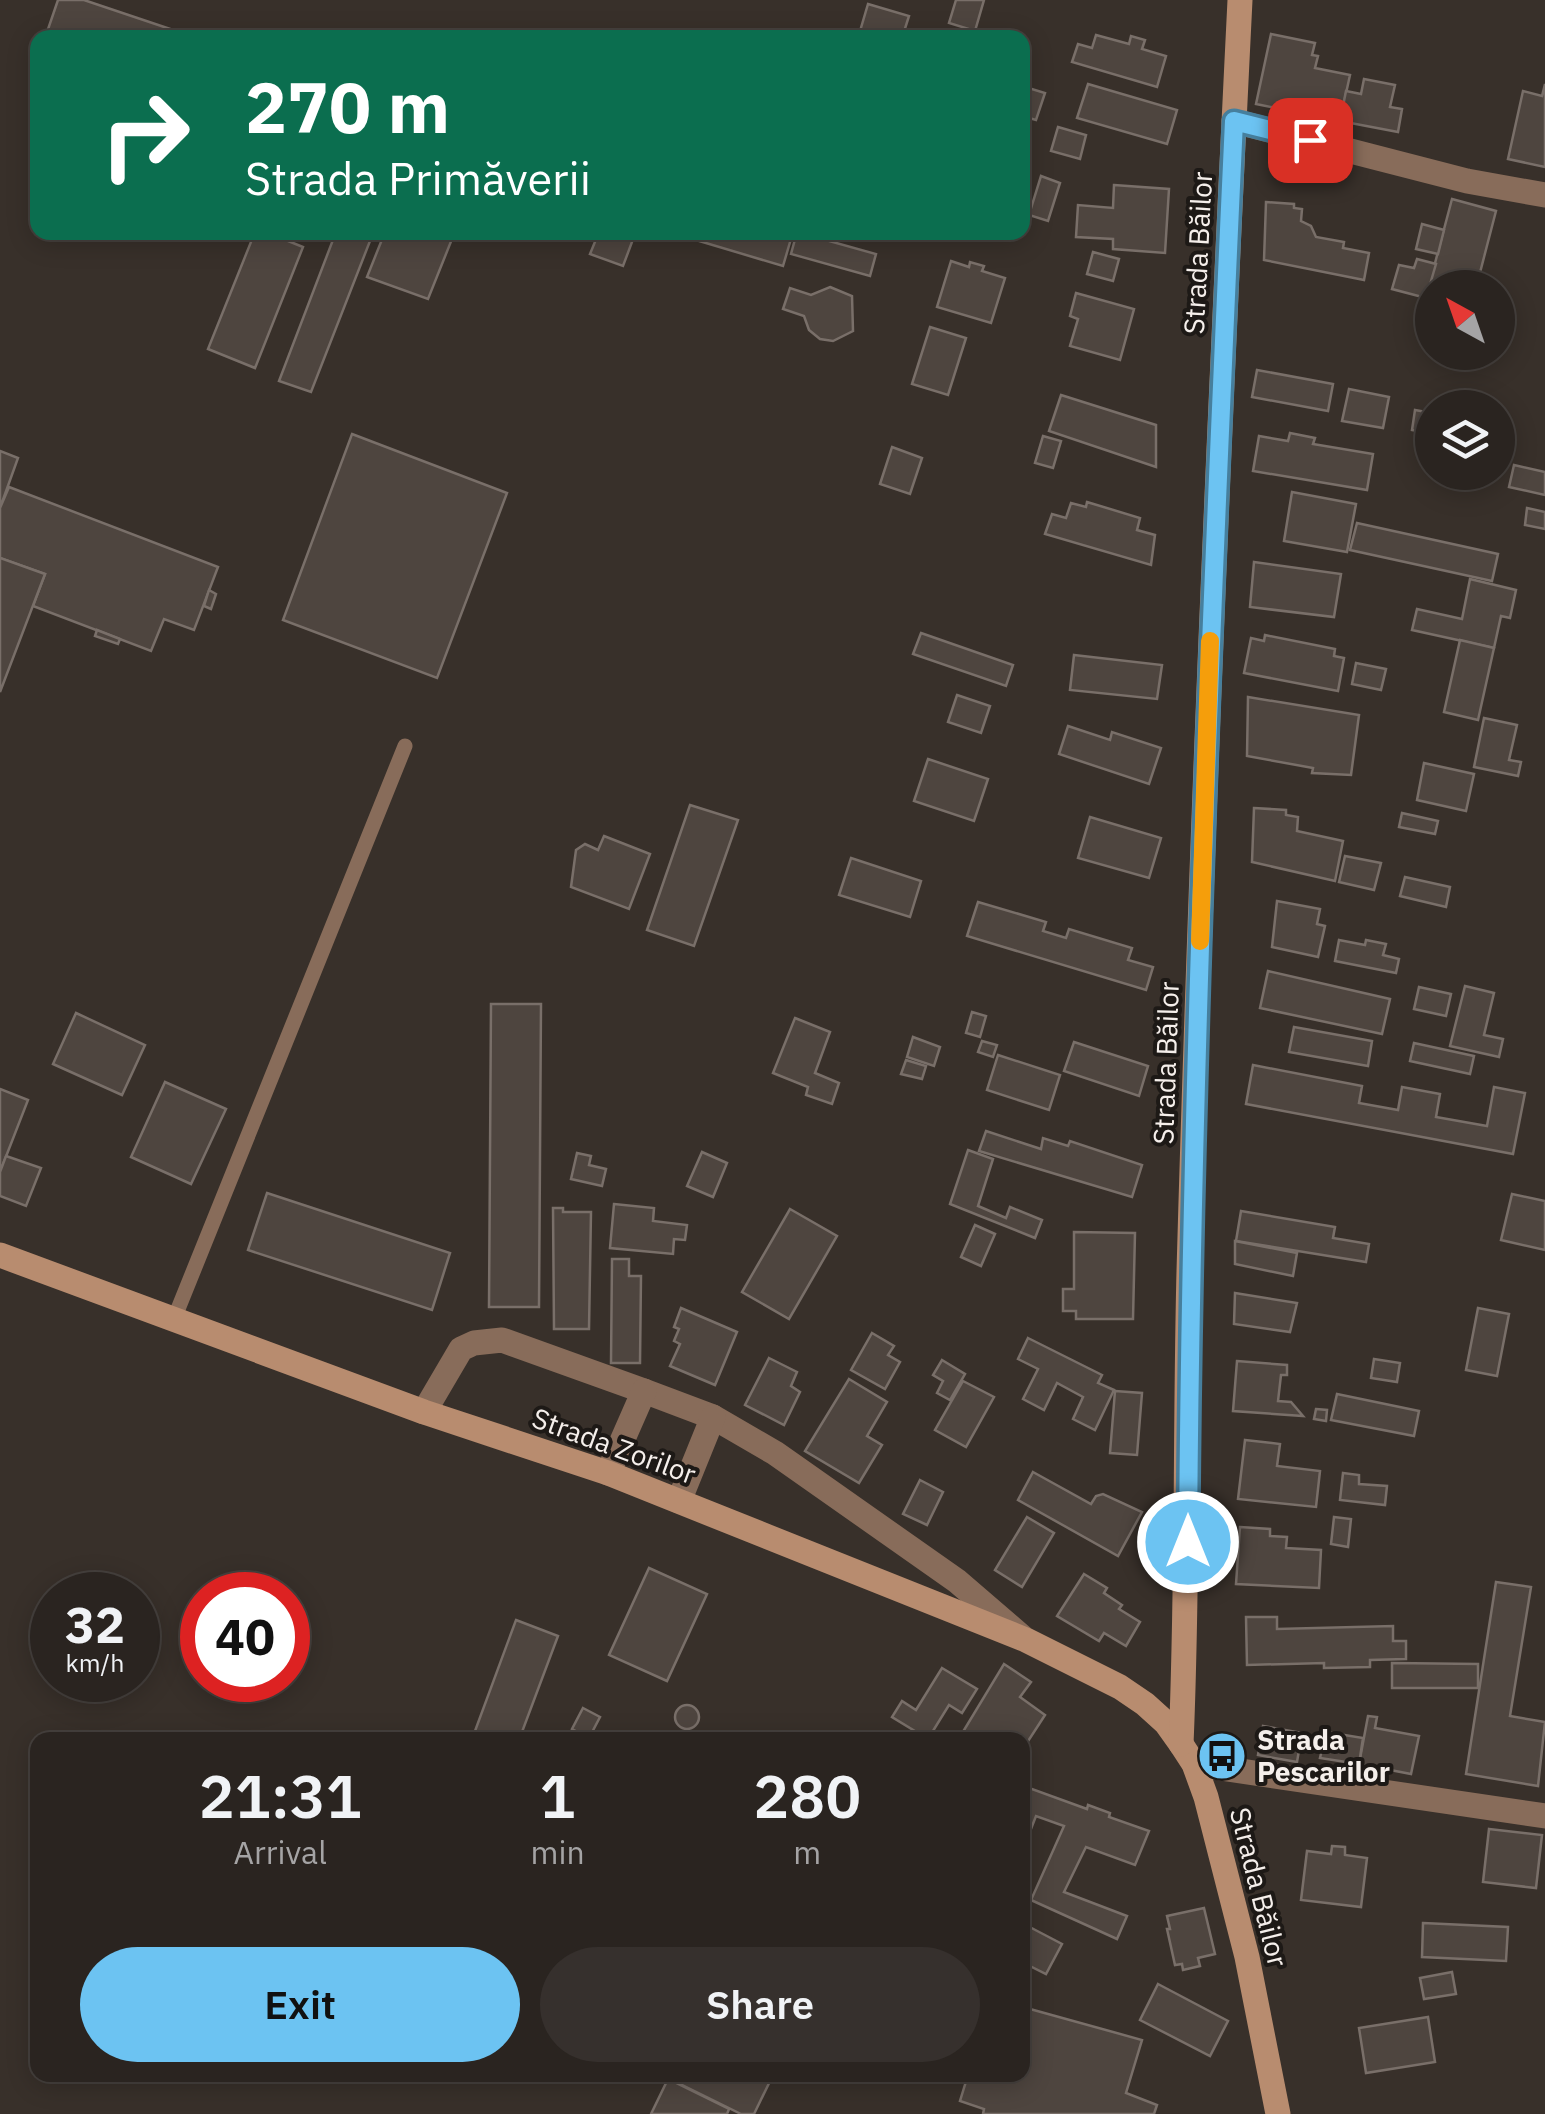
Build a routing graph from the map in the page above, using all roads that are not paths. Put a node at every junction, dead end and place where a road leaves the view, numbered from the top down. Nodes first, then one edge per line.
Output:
1 (1240, 0) edge
2 (1234, 121) junction
3 (1545, 195) edge
4 (405, 746) dead end
5 (0, 1254) edge
6 (174, 1319) junction
7 (644, 1390) junction
8 (424, 1412) junction
9 (713, 1417) junction
10 (608, 1472) junction
11 (679, 1501) junction
12 (1026, 1640) junction
13 (1188, 1754) junction
14 (1545, 1816) edge
15 (1278, 2114) edge

1 - 2 street, Strada Băilor
2 - 3 street
2 - 13 street, Strada Băilor
4 - 6 lane
5 - 6 street, Strada Zorilor
6 - 8 street, Strada Zorilor
7 - 8 street
7 - 9 street
7 - 10 street
8 - 10 street, Strada Zorilor
9 - 11 street
9 - 12 street
10 - 11 street, Strada Zorilor
11 - 12 street, Strada Zorilor
12 - 13 street, Strada Zorilor
13 - 14 street
13 - 15 street, Strada Băilor

